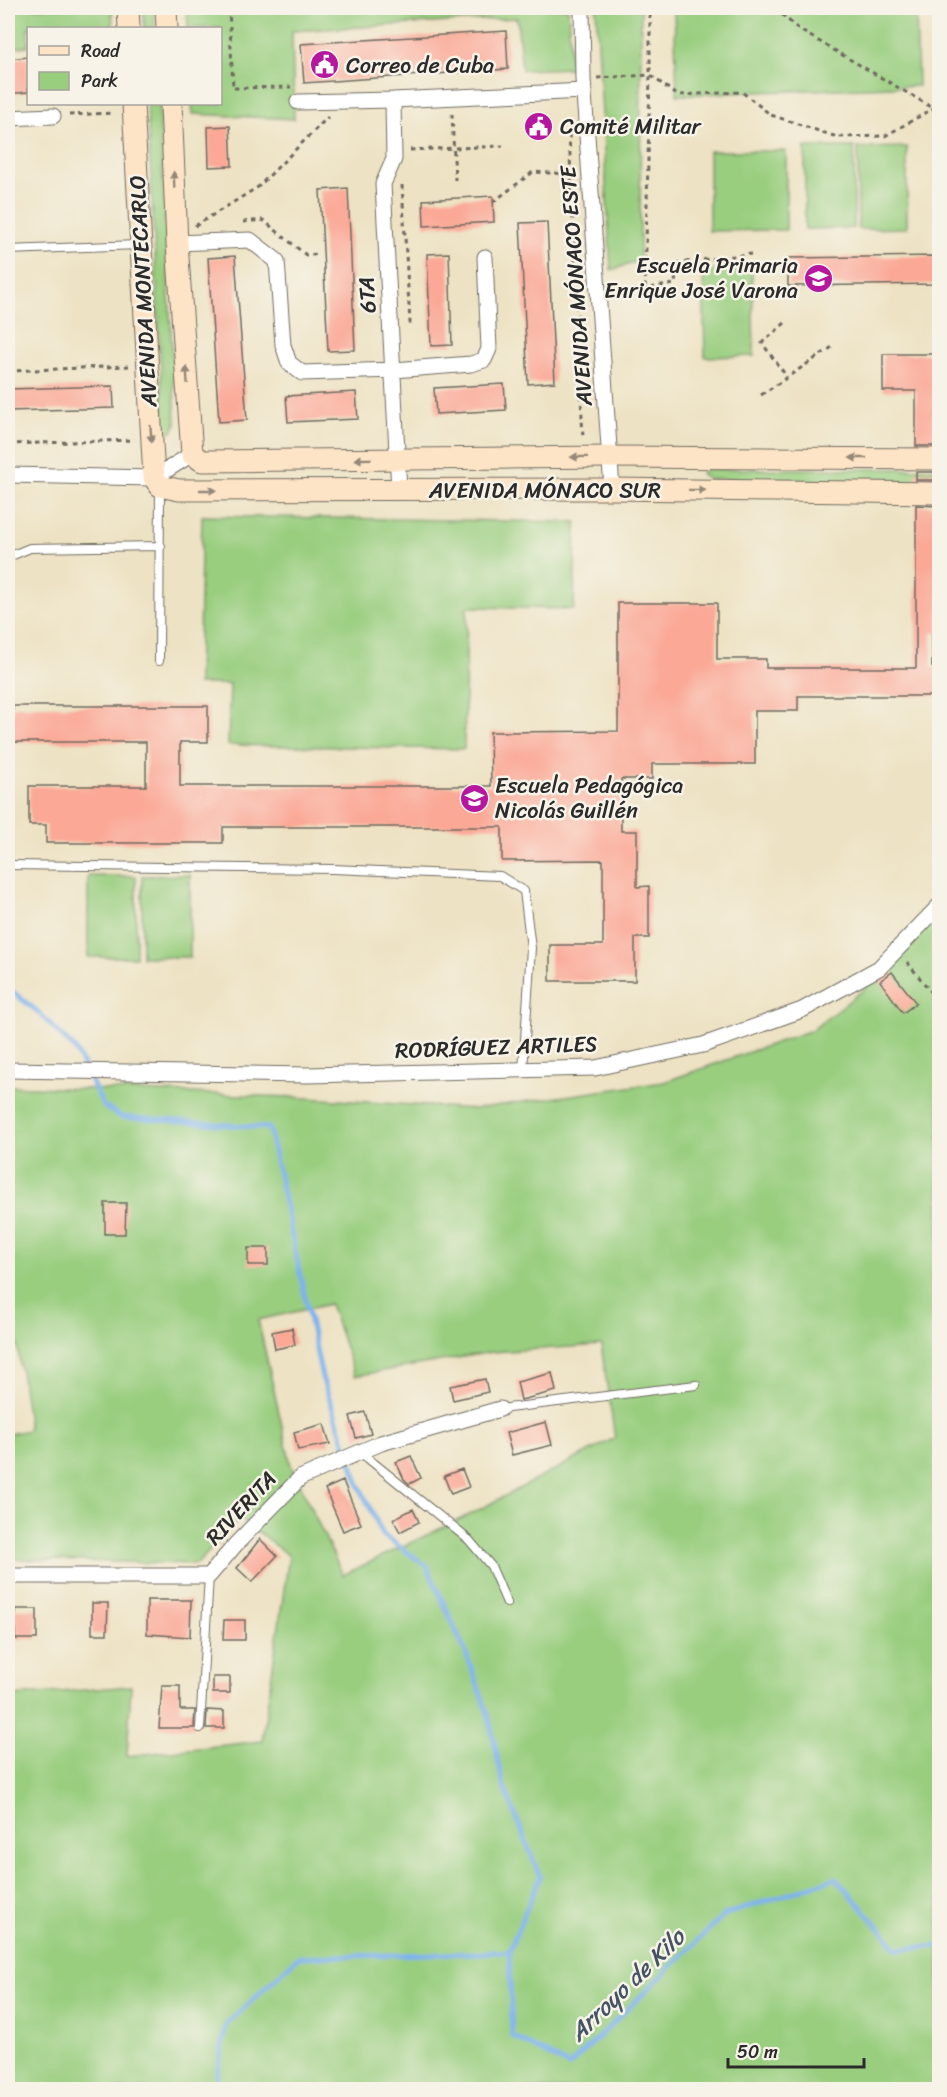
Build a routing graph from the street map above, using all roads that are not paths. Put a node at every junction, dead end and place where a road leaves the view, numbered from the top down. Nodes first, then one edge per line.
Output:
1 (128, 8) edge
2 (166, 8) edge
3 (582, 8) edge
4 (129, 27) edge
5 (167, 27) edge
6 (584, 85) junction
7 (393, 100) junction
8 (298, 102) dead end
9 (171, 105) edge
10 (126, 108) edge
11 (53, 116) road end
12 (8, 118) edge
13 (177, 243) junction
14 (140, 245) junction
15 (8, 250) edge
16 (485, 258) dead end
17 (394, 370) junction
18 (192, 454) junction
19 (611, 457) junction
20 (398, 459) junction
21 (939, 459) edge
22 (8, 475) edge
23 (157, 482) junction
24 (612, 489) junction
25 (399, 490) junction
26 (939, 493) edge
27 (161, 546) junction
28 (8, 557) edge
29 (159, 661) dead end
30 (8, 865) edge
31 (939, 905) edge
32 (8, 1070) edge
33 (524, 1070) junction
34 (696, 1385) dead end
35 (500, 1409) joint
36 (360, 1452) junction
37 (8, 1576) edge
38 (209, 1576) junction
39 (507, 1603) dead end
40 (200, 1728) dead end

1 - 4 main road
2 - 5 main road
3 - 6 street, AVENIDA MÓNACO ESTE
6 - 7 street
6 - 19 street, AVENIDA MÓNACO ESTE
7 - 8 street
7 - 17 street, 6TA
13 -> 9 main road, AVENIDA MONTECARLO
10 - 14 main road, AVENIDA MONTECARLO
11 - 12 street
13 - 17 street
18 -> 13 main road, AVENIDA MONTECARLO
14 - 15 lane
14 -> 23 main road, AVENIDA MONTECARLO
16 - 17 street
17 - 20 street, 6TA
20 -> 18 main road, AVENIDA MÓNACO SUR
18 - 23 street
19 -> 20 main road, AVENIDA MÓNACO SUR
21 -> 19 main road, AVENIDA MÓNACO SUR
19 - 24 street, AVENIDA MÓNACO ESTE
20 - 25 street, 6TA
22 - 23 street
23 -> 25 main road, AVENIDA MÓNACO SUR
23 - 27 lane
24 - 25 main road, AVENIDA MÓNACO SUR
24 -> 26 main road, AVENIDA MÓNACO SUR
27 - 28 lane
27 - 29 lane
30 - 33 lane
31 - 33 street, RODRÍGUEZ ARTILES
32 - 33 street, RODRÍGUEZ ARTILES
34 - 35 lane
35 - 36 street, RIVERITA
36 - 38 street, RIVERITA
36 - 39 lane
37 - 38 street, RIVERITA
38 - 40 lane

